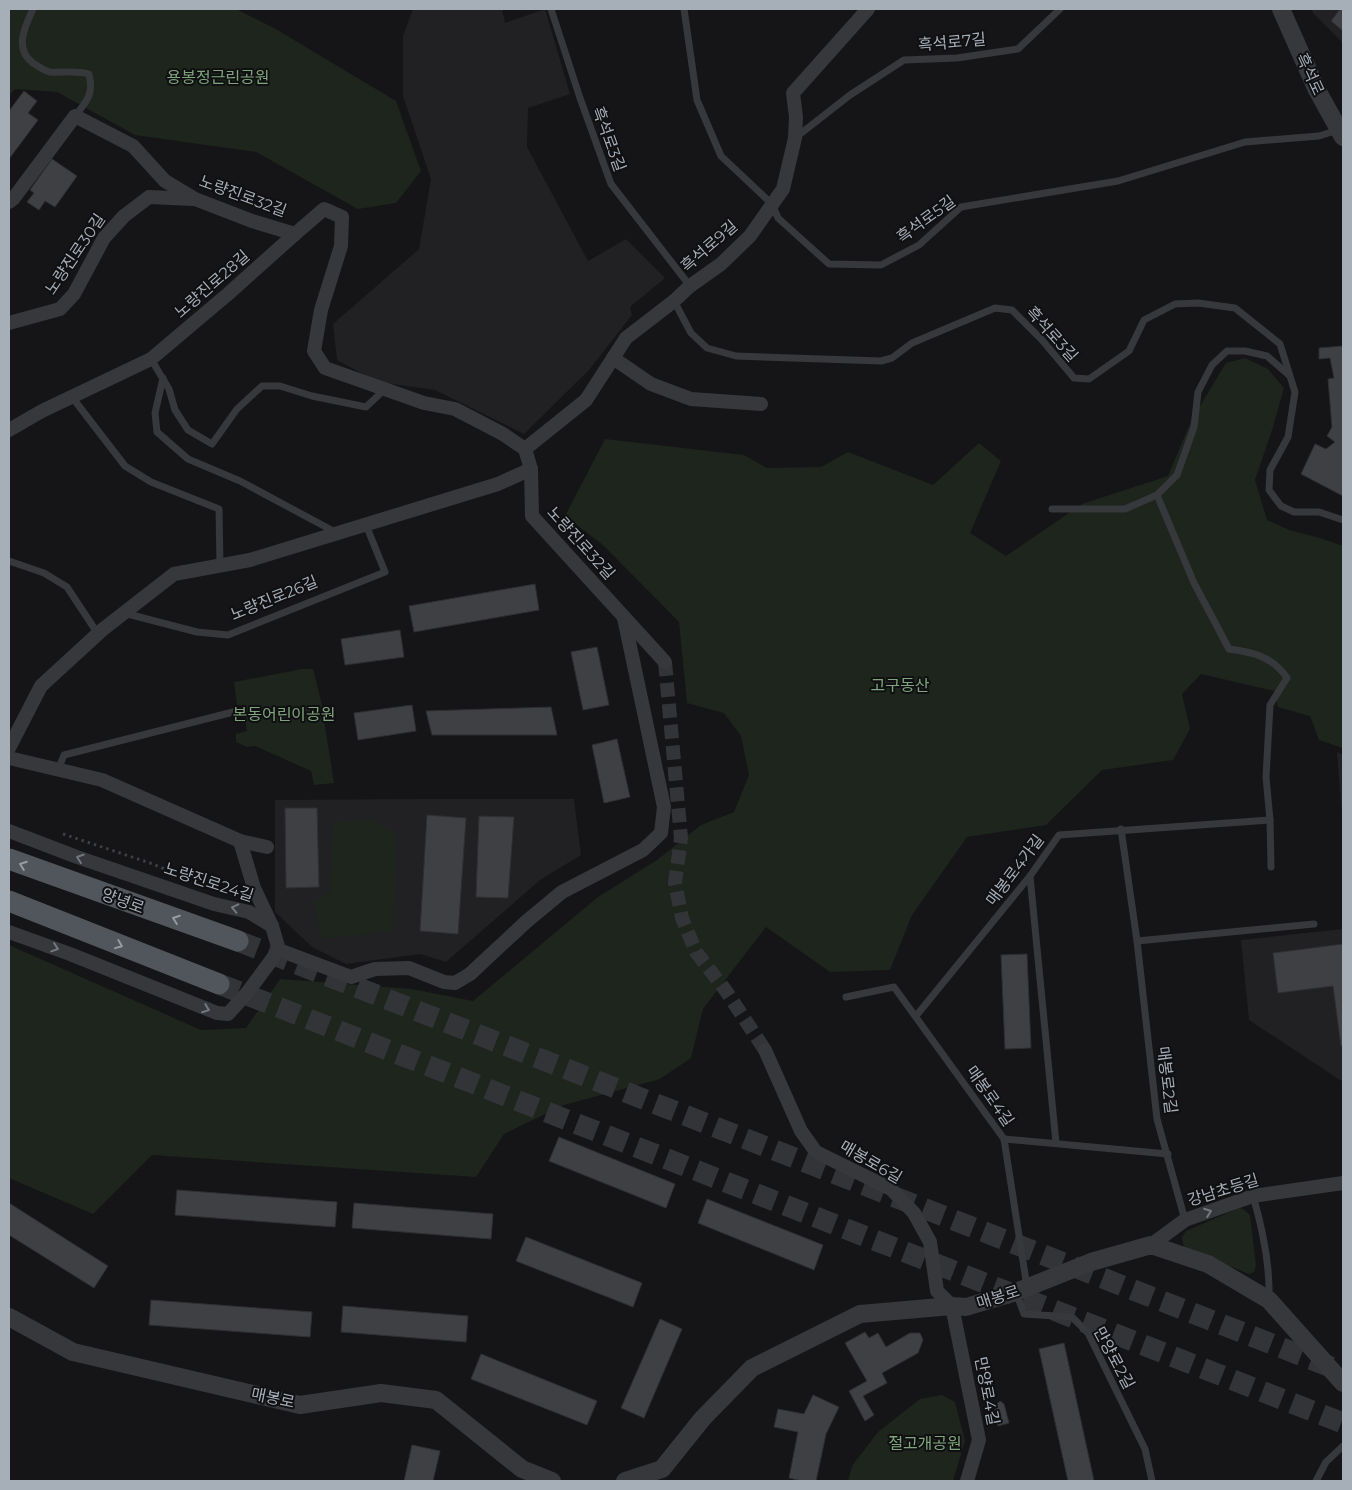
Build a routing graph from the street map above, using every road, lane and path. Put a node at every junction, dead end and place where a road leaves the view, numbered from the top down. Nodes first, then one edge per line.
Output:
1 (32, 9) edge
2 (551, 9) edge
3 (684, 9) edge
4 (868, 9) edge
5 (1060, 9) edge
6 (1281, 9) edge
7 (75, 116) junction
8 (1342, 132) edge
9 (795, 138) junction
10 (195, 199) junction
11 (9, 202) edge
12 (772, 204) junction
13 (296, 234) junction
14 (690, 286) junction
15 (674, 301) junction
16 (9, 323) edge
17 (614, 358) junction
18 (151, 359) junction
19 (1289, 376) junction
20 (163, 378) junction
21 (385, 389) junction
22 (72, 396) junction
23 (761, 404) dead end
24 (9, 430) edge
25 (525, 449) junction
26 (531, 469) junction
27 (1157, 495) junction
28 (1052, 508) dead end
29 (1343, 520) edge
30 (366, 524) junction
31 (337, 534) junction
32 (9, 561) edge
33 (220, 566) junction
34 (123, 613) junction
35 (624, 617) junction
36 (98, 634) junction
37 (665, 662) tunnel mouth
38 (238, 711) dead end
39 (9, 748) edge
40 (9, 758) edge
41 (58, 770) junction
42 (1270, 820) junction
43 (1121, 829) junction
44 (9, 831) edge
45 (60, 833) dead end
46 (240, 841) junction
47 (267, 847) dead end
48 (9, 860) edge
49 (1271, 868) dead end
50 (1030, 876) junction
51 (194, 880) dead end
52 (9, 901) edge
53 (1314, 924) dead end
54 (272, 926) junction
55 (9, 932) edge
56 (238, 941) tunnel mouth
57 (1137, 941) junction
58 (279, 950) junction
59 (218, 984) tunnel mouth
60 (846, 996) dead end
61 (916, 1016) junction
62 (765, 1050) tunnel mouth
63 (1004, 1139) junction
64 (1056, 1143) junction
65 (1168, 1154) junction
66 (1343, 1183) edge
67 (1253, 1196) junction
68 (1186, 1220) junction
69 (1151, 1245) junction
70 (1021, 1290) junction
71 (1270, 1300) junction
72 (952, 1306) junction
73 (9, 1317) edge
74 (1343, 1383) edge
75 (1343, 1446) edge
76 (654, 1476) edge
77 (552, 1481) edge
78 (626, 1481) edge
79 (967, 1481) edge
80 (1152, 1481) edge
81 (1316, 1481) edge

1 - 7 lane
2 - 14 lane, 흑석로3길
3 - 12 lane, 흑석로5길
4 - 9 street, 흑석로9길
5 - 9 lane, 흑석로7길
6 - 8 street, 흑석로
7 - 10 street, 노량진로32길
7 - 11 street
8 - 12 lane, 흑석로5길
9 - 12 street, 흑석로9길
10 - 13 street, 노량진로32길
10 - 16 street, 노량진로30길
12 - 14 street, 흑석로9길
13 - 18 street, 노량진로28길
13 - 21 street, 노량진로32길
14 - 15 street, 흑석로9길
15 - 17 street, 흑석로9길
15 - 19 lane, 흑석로3길
17 - 23 street
17 - 25 street, 흑석로9길
18 - 20 lane
18 - 22 street, 노량진로28길
19 - 27 lane
19 - 29 lane, 흑석로3길
20 - 21 lane
20 - 31 lane
21 - 25 street, 노량진로32길
22 - 24 street, 노량진로28길
22 - 33 lane
25 - 26 street, 노량진로32길
26 - 30 street
26 - 35 street, 노량진로32길
27 - 28 lane
27 - 42 lane
30 - 31 street
30 - 34 lane, 노량진로26길
31 - 33 street
32 - 36 lane
33 - 34 street
34 - 36 street
35 - 37 street
35 - 58 street
36 - 39 street
38 - 41 lane
40 - 41 street
41 - 46 street
42 - 43 lane, 매봉로4가길
42 - 49 lane
43 - 50 lane, 매봉로4가길
43 - 57 lane, 매봉로2길
54 -> 44 street, 노량진로24길
45 - 51 path
46 - 47 street
46 - 54 street
56 -> 48 main road, 양녕로
50 - 61 lane, 매봉로4가길
50 - 64 lane
52 -> 59 main road
53 - 57 lane
54 - 58 street
55 -> 58 street
57 - 65 lane, 매봉로2길
60 - 61 lane, 매봉로4길
61 - 63 lane, 매봉로4길
62 - 72 street, 매봉로6길
63 - 64 lane
63 - 70 lane, 매봉로4길
64 - 65 lane
65 - 68 lane, 매봉로2길
66 - 67 street, 강남초등길
68 -> 67 street, 강남초등길
67 - 71 lane
68 - 69 street, 강남초등길
69 - 70 street, 매봉로
69 - 71 street
70 - 72 street, 매봉로
70 - 80 lane, 만양로2길
71 - 74 street
72 - 76 street, 매봉로
72 - 79 street, 만양로4길
73 - 77 street, 매봉로
75 - 81 lane
76 - 78 street, 매봉로

